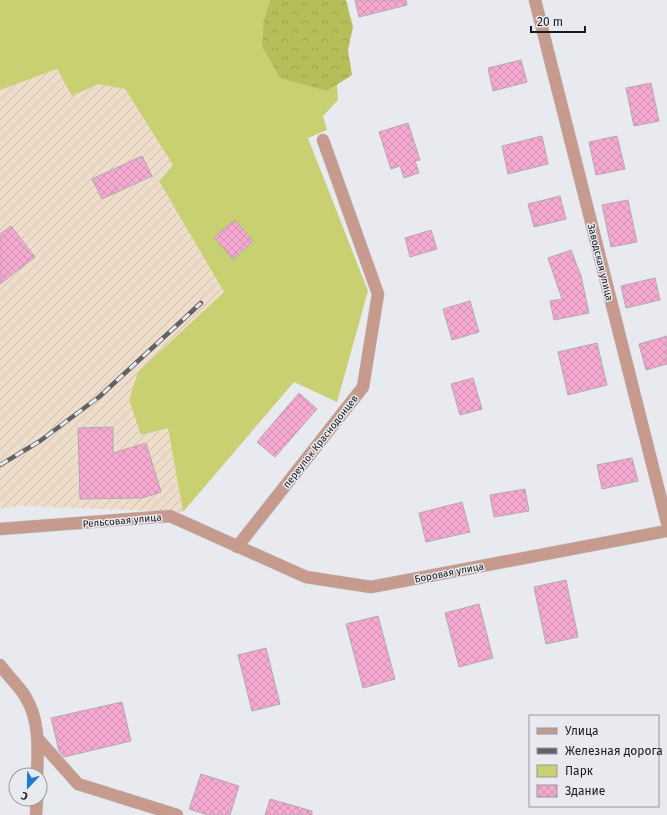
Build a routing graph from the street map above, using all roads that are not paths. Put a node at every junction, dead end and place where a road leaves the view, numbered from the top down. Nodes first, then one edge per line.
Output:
1 (535, 0) edge
2 (323, 140) dead end
3 (667, 523) edge
4 (0, 529) edge
5 (667, 532) edge
6 (237, 547) junction
7 (0, 665) edge
8 (38, 740) junction
9 (37, 767) edge
10 (177, 815) edge

1 - 3 street, Заводская улица
2 - 6 street, переулок Краснодонцев
4 - 6 street, Рельсовая улица
5 - 6 street, Боровая улица
7 - 8 street
8 - 9 street
8 - 10 street

